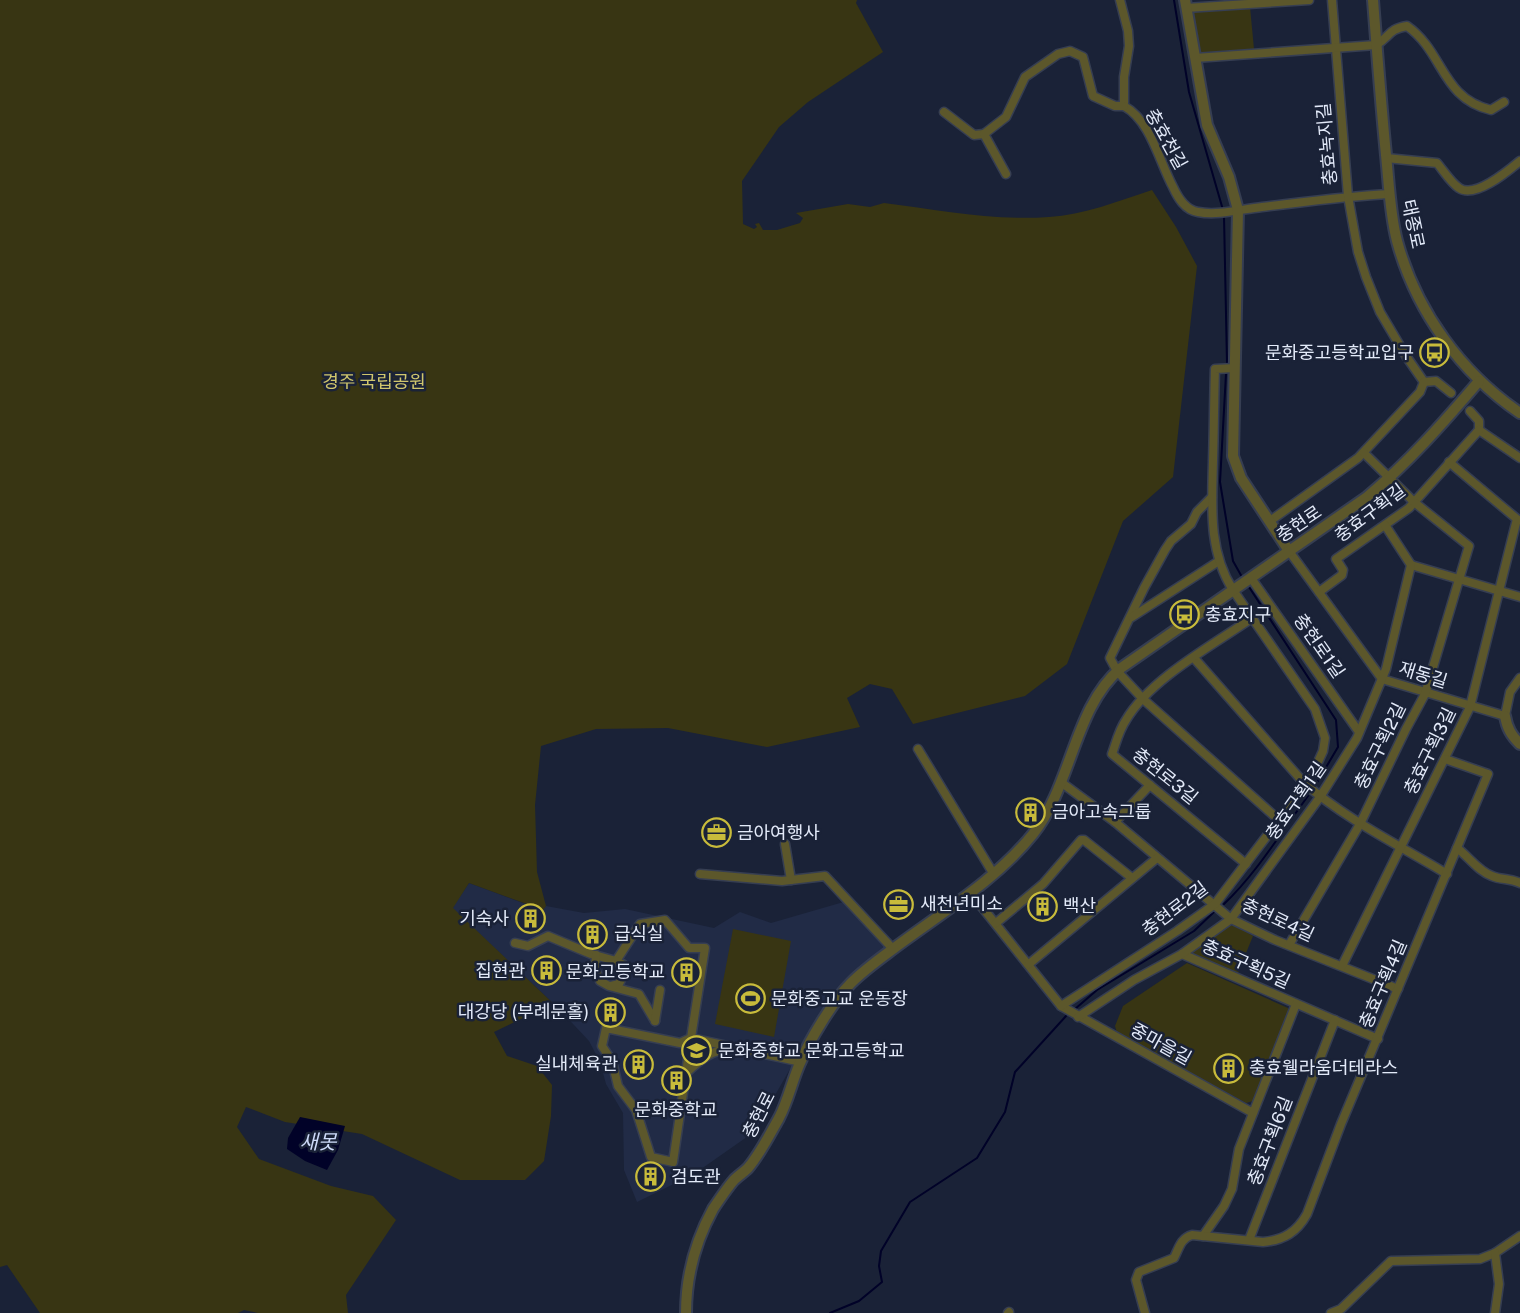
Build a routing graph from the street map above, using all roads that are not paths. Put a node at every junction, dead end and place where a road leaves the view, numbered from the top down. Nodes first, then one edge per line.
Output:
1 (1120, 0) edge
2 (1309, 0) edge
3 (1332, 0) edge
4 (1373, 0) edge
5 (1186, 4) edge
6 (1376, 45) junction
7 (1336, 48) junction
8 (1195, 58) junction
9 (1504, 102) dead end
10 (1124, 106) junction
11 (944, 112) dead end
12 (984, 134) junction
13 (1386, 158) junction
14 (1520, 161) edge
15 (1006, 174) dead end
16 (1390, 194) junction
17 (1348, 196) junction
18 (1238, 210) junction
19 (1235, 368) junction
20 (1479, 381) junction
21 (1424, 382) junction
22 (1451, 393) dead end
23 (1470, 411) dead end
24 (1520, 413) edge
25 (1479, 430) junction
26 (1364, 453) junction
27 (1520, 458) edge
28 (1449, 462) junction
29 (1390, 479) junction
30 (1212, 497) junction
31 (1414, 502) junction
32 (1270, 521) junction
33 (1385, 525) junction
34 (1289, 551) junction
35 (1218, 561) junction
36 (1411, 565) junction
37 (1251, 578) junction
38 (1460, 579) junction
39 (1233, 590) junction
40 (1499, 591) junction
41 (1319, 592) junction
42 (1520, 597) edge
43 (1252, 618) junction
44 (1128, 622) junction
45 (1194, 658) junction
46 (1117, 671) junction
47 (1520, 678) edge
48 (1382, 680) junction
49 (1425, 694) junction
50 (1143, 699) junction
51 (1470, 707) junction
52 (1505, 716) junction
53 (1359, 732) junction
54 (1520, 744) edge
55 (918, 749) dead end
56 (1445, 759) junction
57 (1062, 783) junction
58 (1304, 783) junction
59 (1150, 786) junction
60 (1320, 797) junction
61 (1279, 820) junction
62 (1115, 822) junction
63 (1360, 824) junction
64 (785, 844) dead end
65 (1401, 846) junction
66 (1457, 848) junction
67 (1157, 858) junction
68 (1246, 864) junction
69 (993, 873) junction
70 (700, 874) dead end
71 (1447, 874) junction
72 (1132, 878) junction
73 (791, 880) junction
74 (1520, 883) edge
75 (970, 892) junction
76 (1215, 904) junction
77 (1231, 919) junction
78 (996, 923) junction
79 (515, 943) dead end
80 (1289, 945) junction
81 (893, 949) junction
82 (1182, 954) junction
83 (596, 955) junction
84 (616, 960) junction
85 (1029, 964) junction
86 (1342, 966) junction
87 (609, 986) junction
88 (660, 990) dead end
89 (1398, 990) junction
90 (1296, 1004) junction
91 (1061, 1006) junction
92 (1078, 1017) junction
93 (1335, 1020) junction
94 (691, 1038) junction
95 (1378, 1039) junction
96 (744, 1050) junction
97 (801, 1062) junction
98 (686, 1074) junction
99 (1253, 1113) junction
100 (1203, 1236) junction
101 (1520, 1236) edge
102 (1249, 1240) junction
103 (1495, 1253) junction
104 (686, 1313) edge
105 (1145, 1313) edge
106 (1331, 1313) edge
107 (1495, 1313) edge

1 - 10 street, 충효천길
2 - 5 street
3 - 7 street, 충효녹지길
4 - 6 street, 태종로
5 - 8 street
6 - 7 street
6 - 9 street
6 - 13 street, 태종로
7 - 8 street
7 - 17 street, 충효녹지길
8 - 18 street
10 - 12 street
10 - 18 street, 충효천길
11 - 12 street
12 - 15 street
13 - 14 street
13 - 16 street, 태종로
16 - 17 street, 충효녹지길
16 - 20 street, 태종로
17 - 18 street, 충효천길
17 - 21 street
18 - 19 street
19 - 30 street
19 - 32 street
20 - 24 street, 태종로
20 - 29 street, 충현로
21 - 22 street
21 - 26 street
23 - 25 street
25 - 27 street
25 - 28 street, 충효구획길
26 - 29 street
26 - 32 street
28 - 31 street, 충효구획길
28 - 40 street, 충효구획3길
29 - 31 street
29 - 34 street, 충현로
30 - 35 street, 충현로2길
30 - 44 street
31 - 33 street, 충효구획길
31 - 38 street, 충효구획2길
32 - 34 street
33 - 36 street
33 - 41 street, 충효구획길
34 - 37 street, 충현로
34 - 41 street, 재동길
35 - 39 street, 충현로2길
35 - 44 street
36 - 38 street
36 - 48 street, 충효구획1길
37 - 39 street, 충현로
37 - 53 street, 충현로1길
38 - 40 street
38 - 49 street, 충효구획2길
39 - 43 street, 충현로2길
39 - 46 street, 충현로
40 - 42 street
40 - 51 street, 충효구획3길
41 - 48 street, 재동길
43 - 45 street, 충현로3길
43 - 58 street, 충현로2길
44 - 46 street
45 - 50 street, 충현로3길
45 - 58 street
46 - 50 street
46 - 57 street, 충현로
47 - 52 street
48 - 49 street, 재동길
48 - 53 street, 충효구획1길
49 - 51 street, 재동길
49 - 63 street, 충효구획2길
50 - 59 street, 충현로3길
50 - 61 street
51 - 52 street, 재동길
51 - 56 street, 충효구획3길
52 - 54 street
53 - 60 street, 충효구획1길
55 - 69 street
56 - 65 street, 충효구획3길
56 - 66 street, 충효구획4길
57 - 62 street, 충현로4길
57 - 69 street, 충현로
58 - 60 street
58 - 61 street, 충현로2길
59 - 62 street
59 - 68 street, 충현로3길
60 - 63 street
60 - 77 street, 충효구획1길
61 - 68 street, 충현로2길
62 - 67 street, 충현로4길
63 - 65 street
63 - 80 street, 충효구획2길
64 - 73 street
65 - 71 street
65 - 86 street, 충효구획3길
66 - 71 street, 충효구획4길
66 - 74 street
67 - 72 street
67 - 76 street, 충현로4길
68 - 76 street, 충현로2길
69 - 75 street, 충현로
70 - 73 street
71 - 89 street, 충효구획4길
72 - 78 street
72 - 85 street
73 - 81 street
75 - 78 street, 중마을길
75 - 81 street, 충현로
76 - 77 street, 충현로4길
76 - 91 street, 충현로2길
77 - 80 street, 충현로4길
77 - 82 street, 충효구획1길
78 - 85 street, 중마을길
79 - 83 street
80 - 86 street, 충현로4길
81 - 97 street, 충현로
82 - 90 street, 충효구획5길
82 - 92 street, 충효구획1길
83 - 84 street
83 - 87 street
84 - 87 street
84 - 94 street
85 - 91 street, 중마을길
86 - 89 street, 충현로4길
87 - 88 street
89 - 95 street, 충효구획4길
90 - 93 street, 충효구획5길
90 - 99 street, 충효구획5길
91 - 92 street, 중마을길
92 - 99 street, 중마을길
93 - 95 street, 충효구획5길
93 - 102 street, 충효구획6길
94 - 96 street
94 - 98 street
94 - 98 street
95 - 102 street, 충효구획4길
96 - 97 street
96 - 98 street
97 - 104 street, 충현로
99 - 100 street
100 - 102 street, 충효구획4길
100 - 105 street, 충효구획4길
101 - 103 street
103 - 106 street
103 - 107 street

